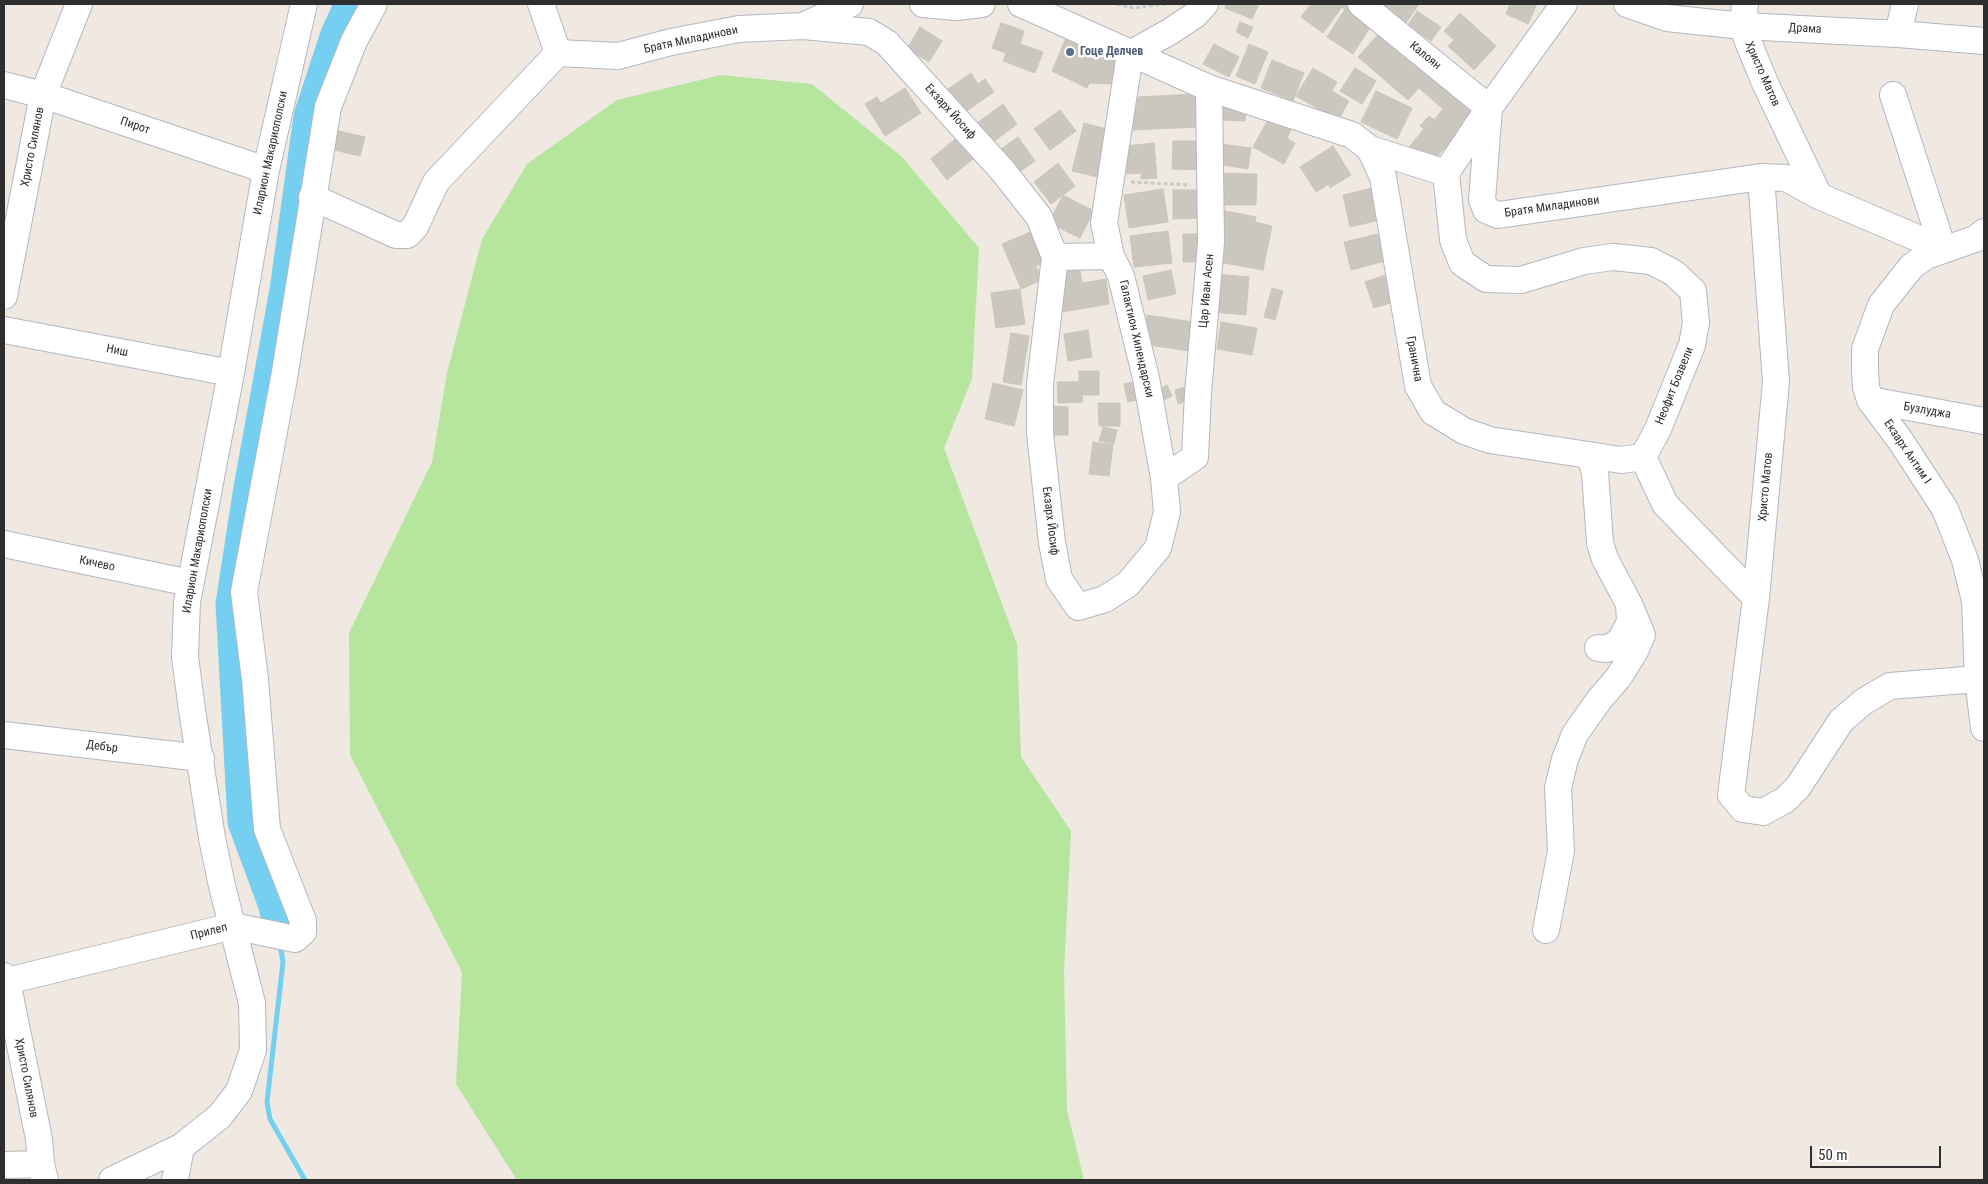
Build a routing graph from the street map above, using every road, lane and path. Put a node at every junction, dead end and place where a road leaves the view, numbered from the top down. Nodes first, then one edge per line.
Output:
1 (79, 4) edge
2 (304, 4) edge
3 (374, 4) edge
4 (541, 4) edge
5 (850, 4) edge
6 (922, 4) edge
7 (975, 4) edge
8 (1021, 4) edge
9 (1117, 4) edge
10 (1166, 4) edge
11 (1205, 4) edge
12 (1361, 4) edge
13 (1564, 4) edge
14 (1628, 4) edge
15 (1905, 4) edge
16 (1744, 15) edge
17 (803, 26) junction
18 (1898, 34) junction
19 (1984, 41) edge
20 (558, 53) junction
21 (1130, 54) junction
22 (4, 85) edge
23 (1209, 88) junction
24 (43, 95) junction
25 (1893, 95) dead end
26 (1488, 108) junction
27 (1370, 149) junction
28 (266, 170) junction
29 (1446, 173) junction
30 (1761, 177) junction
31 (1110, 181) junction
32 (1211, 186) junction
33 (1819, 196) junction
34 (312, 197) junction
35 (1984, 232) edge
36 (1942, 249) junction
37 (1111, 256) junction
38 (1055, 257) junction
39 (4, 296) edge
40 (4, 330) edge
41 (231, 372) junction
42 (1870, 400) junction
43 (1984, 421) edge
44 (1589, 455) junction
45 (1643, 457) junction
46 (1164, 478) junction
47 (4, 544) edge
48 (190, 583) junction
49 (1756, 598) junction
50 (1630, 604) junction
51 (1598, 648) dead end
52 (1978, 679) junction
53 (1984, 719) edge
54 (4, 735) edge
55 (201, 758) junction
56 (233, 926) junction
57 (1546, 930) dead end
58 (5, 979) edge
59 (180, 1147) junction
60 (4, 1165) edge
61 (43, 1172) edge
62 (112, 1180) edge
63 (175, 1180) edge

1 - 24 street, Христо Силянов
2 - 28 street, Иларион Макариополски
3 - 34 street
4 - 20 street
5 - 17 street, Братя Миладинови
6 - 7 street
8 - 21 street
9 - 10 path
11 - 21 street
12 - 26 street, Калоян
13 - 26 street
14 - 16 street, Драма
15 - 18 street
16 - 18 street, Драма
16 - 33 street, Христо Матов
17 - 20 street, Братя Миладинови
17 - 38 street, Екзарх Йосиф
18 - 19 street, Драма
20 - 34 street
21 - 23 street
21 - 31 street, Галактион Хилендарски
22 - 24 street, Пирот
23 - 27 street
23 - 32 street, Цар Иван Асен
24 - 28 street, Пирот
24 - 39 street, Христо Силянов
25 - 36 street
26 - 29 street
26 - 30 street, Братя Миладинови
27 - 29 street
27 - 44 street, Гранична
28 - 41 street, Иларион Макариополски
29 - 45 street, Неофит Бозвели
30 - 33 street, Братя Миладинови
30 - 49 street, Христо Матов
31 - 32 path
31 - 37 street, Галактион Хилендарски
32 - 46 street, Цар Иван Асен
33 - 36 street, Братя Миладинови
34 - 56 street, Прилеп
35 - 36 street, Екзарх Антим I
36 - 42 street, Екзарх Антим I
37 - 38 street
37 - 46 street, Галактион Хилендарски
38 - 46 street, Екзарх Йосиф
40 - 41 street, Ниш
41 - 48 street, Иларион Макариополски
42 - 43 street, Бузлуджа
42 - 52 street, Екзарх Антим I
44 - 45 street, Гранична
44 - 50 street
45 - 49 street
47 - 48 street, Кичево
48 - 55 street, Иларион Макариополски
49 - 52 street, Христо Матов
50 - 51 street
50 - 57 street
52 - 53 street, Екзарх Антим I
54 - 55 street, Дебър
55 - 56 street, Иларион Макариополски
56 - 58 street, Прилеп
56 - 59 street, Иларион Макариополски
58 - 61 street, Христо Силянов
59 - 62 street, Иларион Макариополски
59 - 63 street
60 - 61 street

